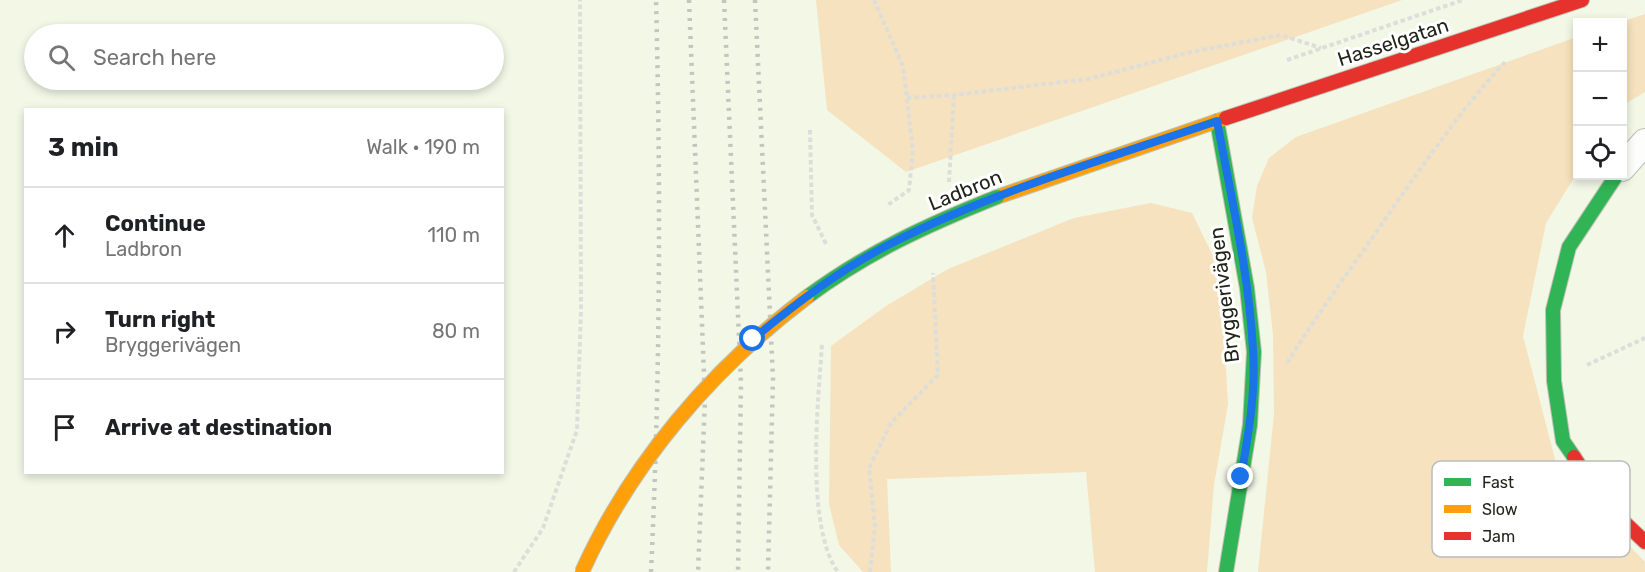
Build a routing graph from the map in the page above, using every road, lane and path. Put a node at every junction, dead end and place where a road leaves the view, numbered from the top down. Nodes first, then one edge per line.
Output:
1 (580, 0) edge
2 (874, 0) edge
3 (1462, 0) edge
4 (1582, 0) edge
5 (1511, 56) dead end
6 (954, 95) junction
7 (907, 98) junction
8 (1217, 121) junction
9 (810, 130) dead end
10 (1645, 142) edge
11 (1627, 163) edge
12 (1613, 180) edge
13 (949, 186) dead end
14 (884, 208) dead end
15 (830, 252) dead end
16 (933, 273) dead end
17 (1645, 338) edge
18 (822, 345) dead end
19 (1283, 369) dead end
20 (1554, 381) junction
21 (1576, 461) edge
22 (1630, 528) edge
23 (1645, 542) edge
24 (514, 572) edge
25 (582, 572) edge
26 (838, 572) edge
27 (870, 572) edge
28 (1226, 572) edge

1 - 24 path
2 - 7 path
3 - 6 path
4 - 8 street, Hasselgatan
5 - 19 path
6 - 7 path
6 - 13 path
7 - 14 path
8 - 25 street, Ladbron, bridge
8 - 28 street, Bryggerivägen
9 - 15 path
10 - 11 street
12 - 20 street
16 - 27 path
17 - 20 path
18 - 26 path
20 - 21 street
22 - 23 street

